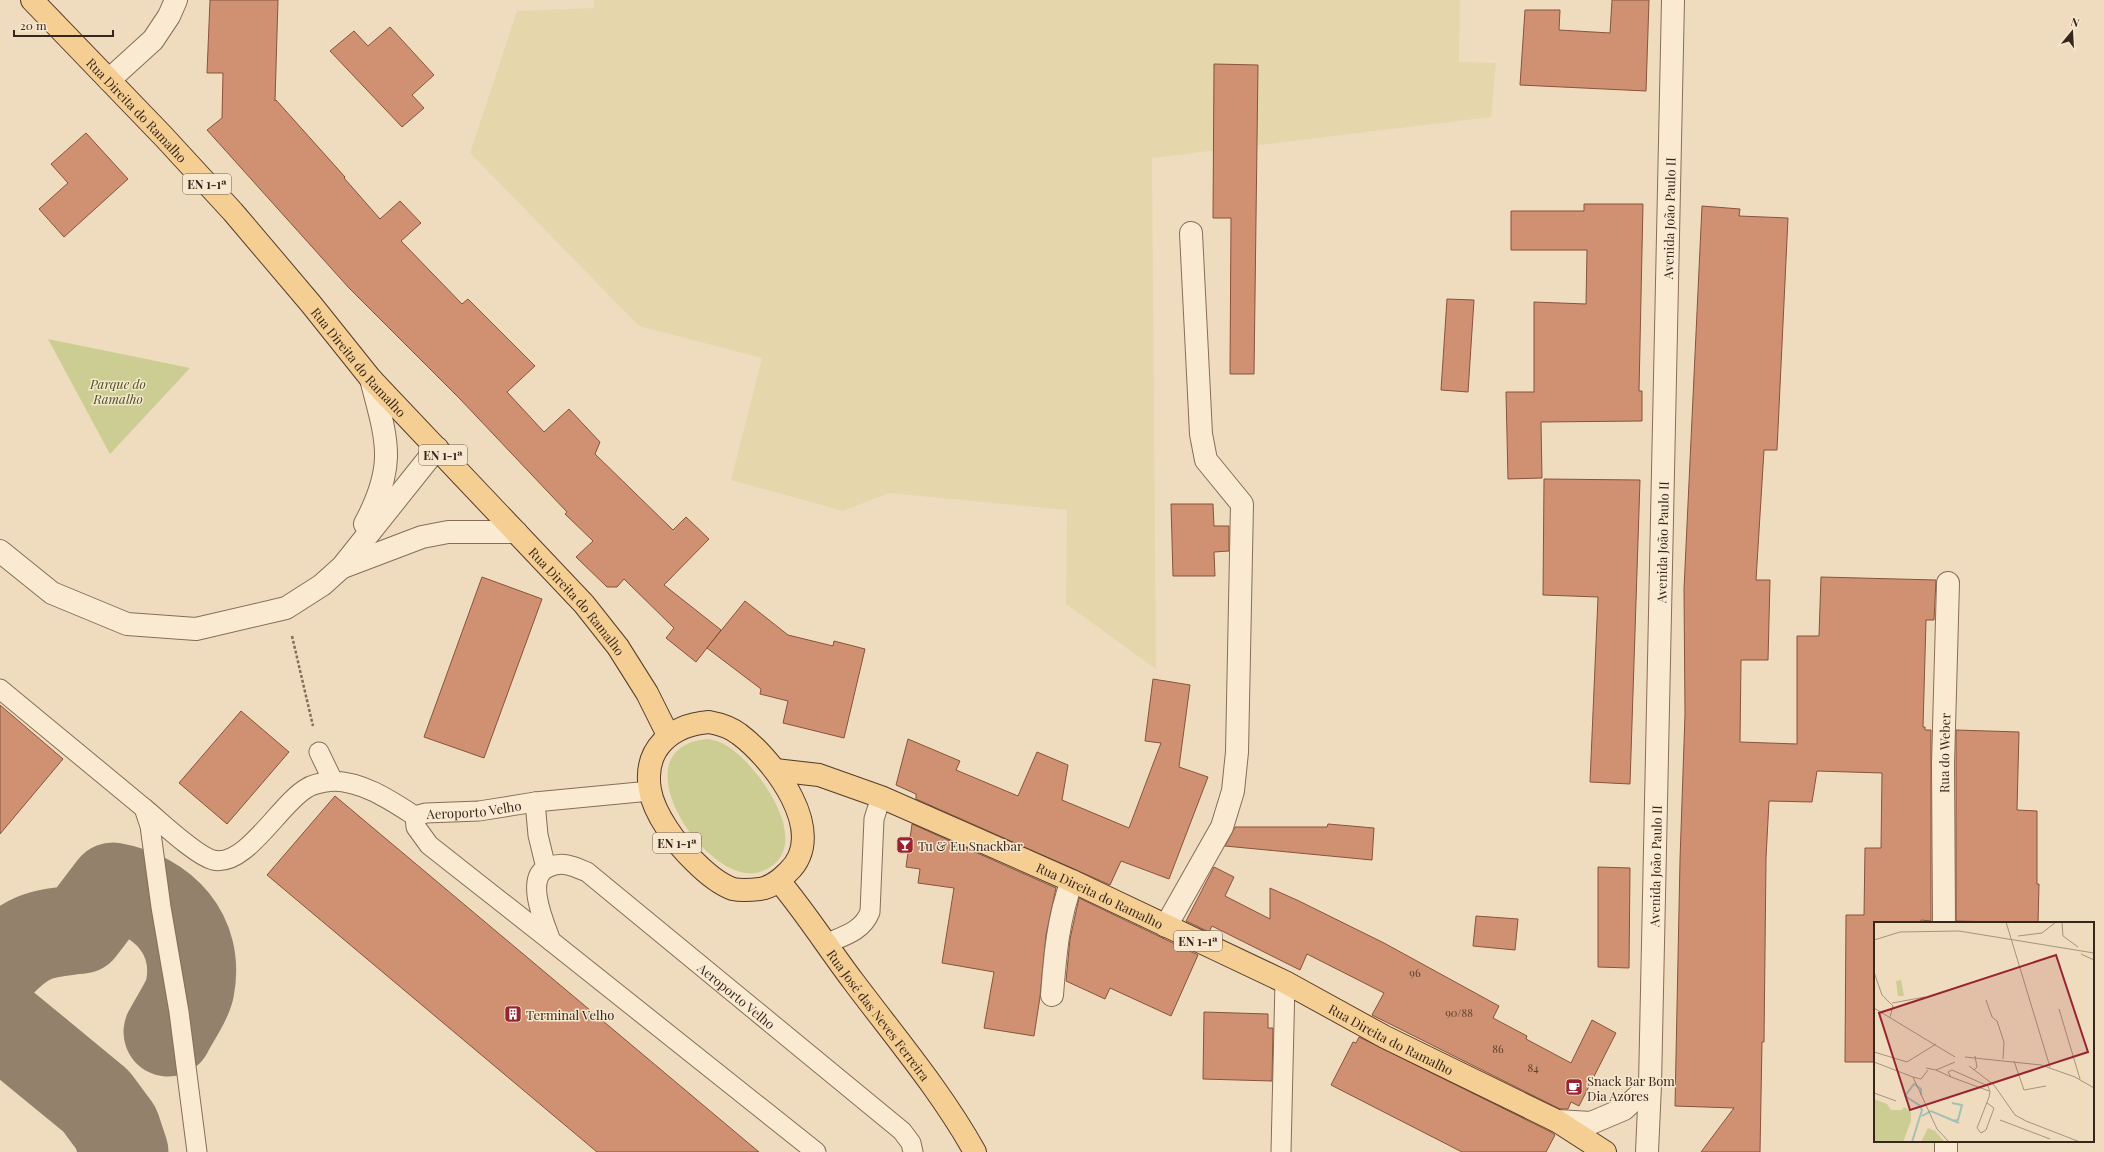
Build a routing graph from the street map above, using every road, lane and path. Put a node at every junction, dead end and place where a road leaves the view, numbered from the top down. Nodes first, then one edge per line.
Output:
1 (32, 0) edge
2 (176, 0) edge
3 (1673, 0) edge
4 (109, 80) junction
5 (1192, 233) dead end
6 (370, 379) junction
7 (437, 448) junction
8 (516, 532) junction
9 (0, 551) edge
10 (342, 567) junction
11 (1948, 583) dead end
12 (286, 608) junction
13 (0, 689) edge
14 (668, 735) junction
15 (319, 752) joint
16 (775, 770) junction
17 (333, 781) junction
18 (650, 791) junction
19 (881, 798) junction
20 (535, 802) junction
21 (144, 808) junction
22 (415, 816) junction
23 (546, 868) junction
24 (779, 881) junction
25 (1072, 881) junction
26 (1944, 922) edge
27 (1166, 926) junction
28 (551, 941) junction
29 (825, 944) junction
30 (1285, 982) junction
31 (1052, 995) dead end
32 (1650, 1085) junction
33 (1557, 1121) junction
34 (197, 1152) edge
35 (816, 1152) edge
36 (913, 1152) edge
37 (975, 1152) edge
38 (1281, 1152) edge
39 (1605, 1152) edge
40 (1647, 1152) edge

1 - 4 main road, Rua Direita do Ramalho / EN 1-1ª
2 - 4 street
3 - 32 street, Avenida João Paulo II
4 - 6 main road, Rua Direita do Ramalho / EN 1-1ª
5 - 27 street
6 - 7 main road, Rua Direita do Ramalho / EN 1-1ª
6 - 10 street
7 - 8 main road, Rua Direita do Ramalho / EN 1-1ª
7 - 10 street
8 - 10 street
8 - 14 main road, Rua Direita do Ramalho / EN 1-1ª
9 - 12 street
10 - 12 street
11 - 26 street, Rua do Weber
12 - 15 path
13 - 21 lane
14 - 16 main road, EN 1-1ª
14 - 18 main road, EN 1-1ª
15 - 17 lane
16 - 19 main road, Rua Direita do Ramalho / EN 1-1ª
16 - 24 main road, EN 1-1ª
17 - 21 lane
17 - 22 lane, Aeroporto Velho
18 - 20 lane, Aeroporto Velho
18 - 24 main road, EN 1-1ª
19 - 25 main road, Rua Direita do Ramalho / EN 1-1ª
19 - 29 lane
20 - 22 lane, Aeroporto Velho
20 - 23 lane, Aeroporto Velho
21 - 34 lane
22 - 28 lane
23 - 28 lane
23 - 36 lane, Aeroporto Velho
24 - 29 main road, Rua José das Neves Ferreira
25 - 27 main road, Rua Direita do Ramalho / EN 1-1ª
25 - 31 street
27 - 30 main road, Rua Direita do Ramalho / EN 1-1ª
28 - 35 lane
29 - 37 main road, Rua José das Neves Ferreira
30 - 33 main road, Rua Direita do Ramalho / EN 1-1ª
30 - 38 lane
32 - 33 street
32 - 40 street, Avenida João Paulo II
33 - 39 main road, Rua Direita do Ramalho / EN 1-1ª

